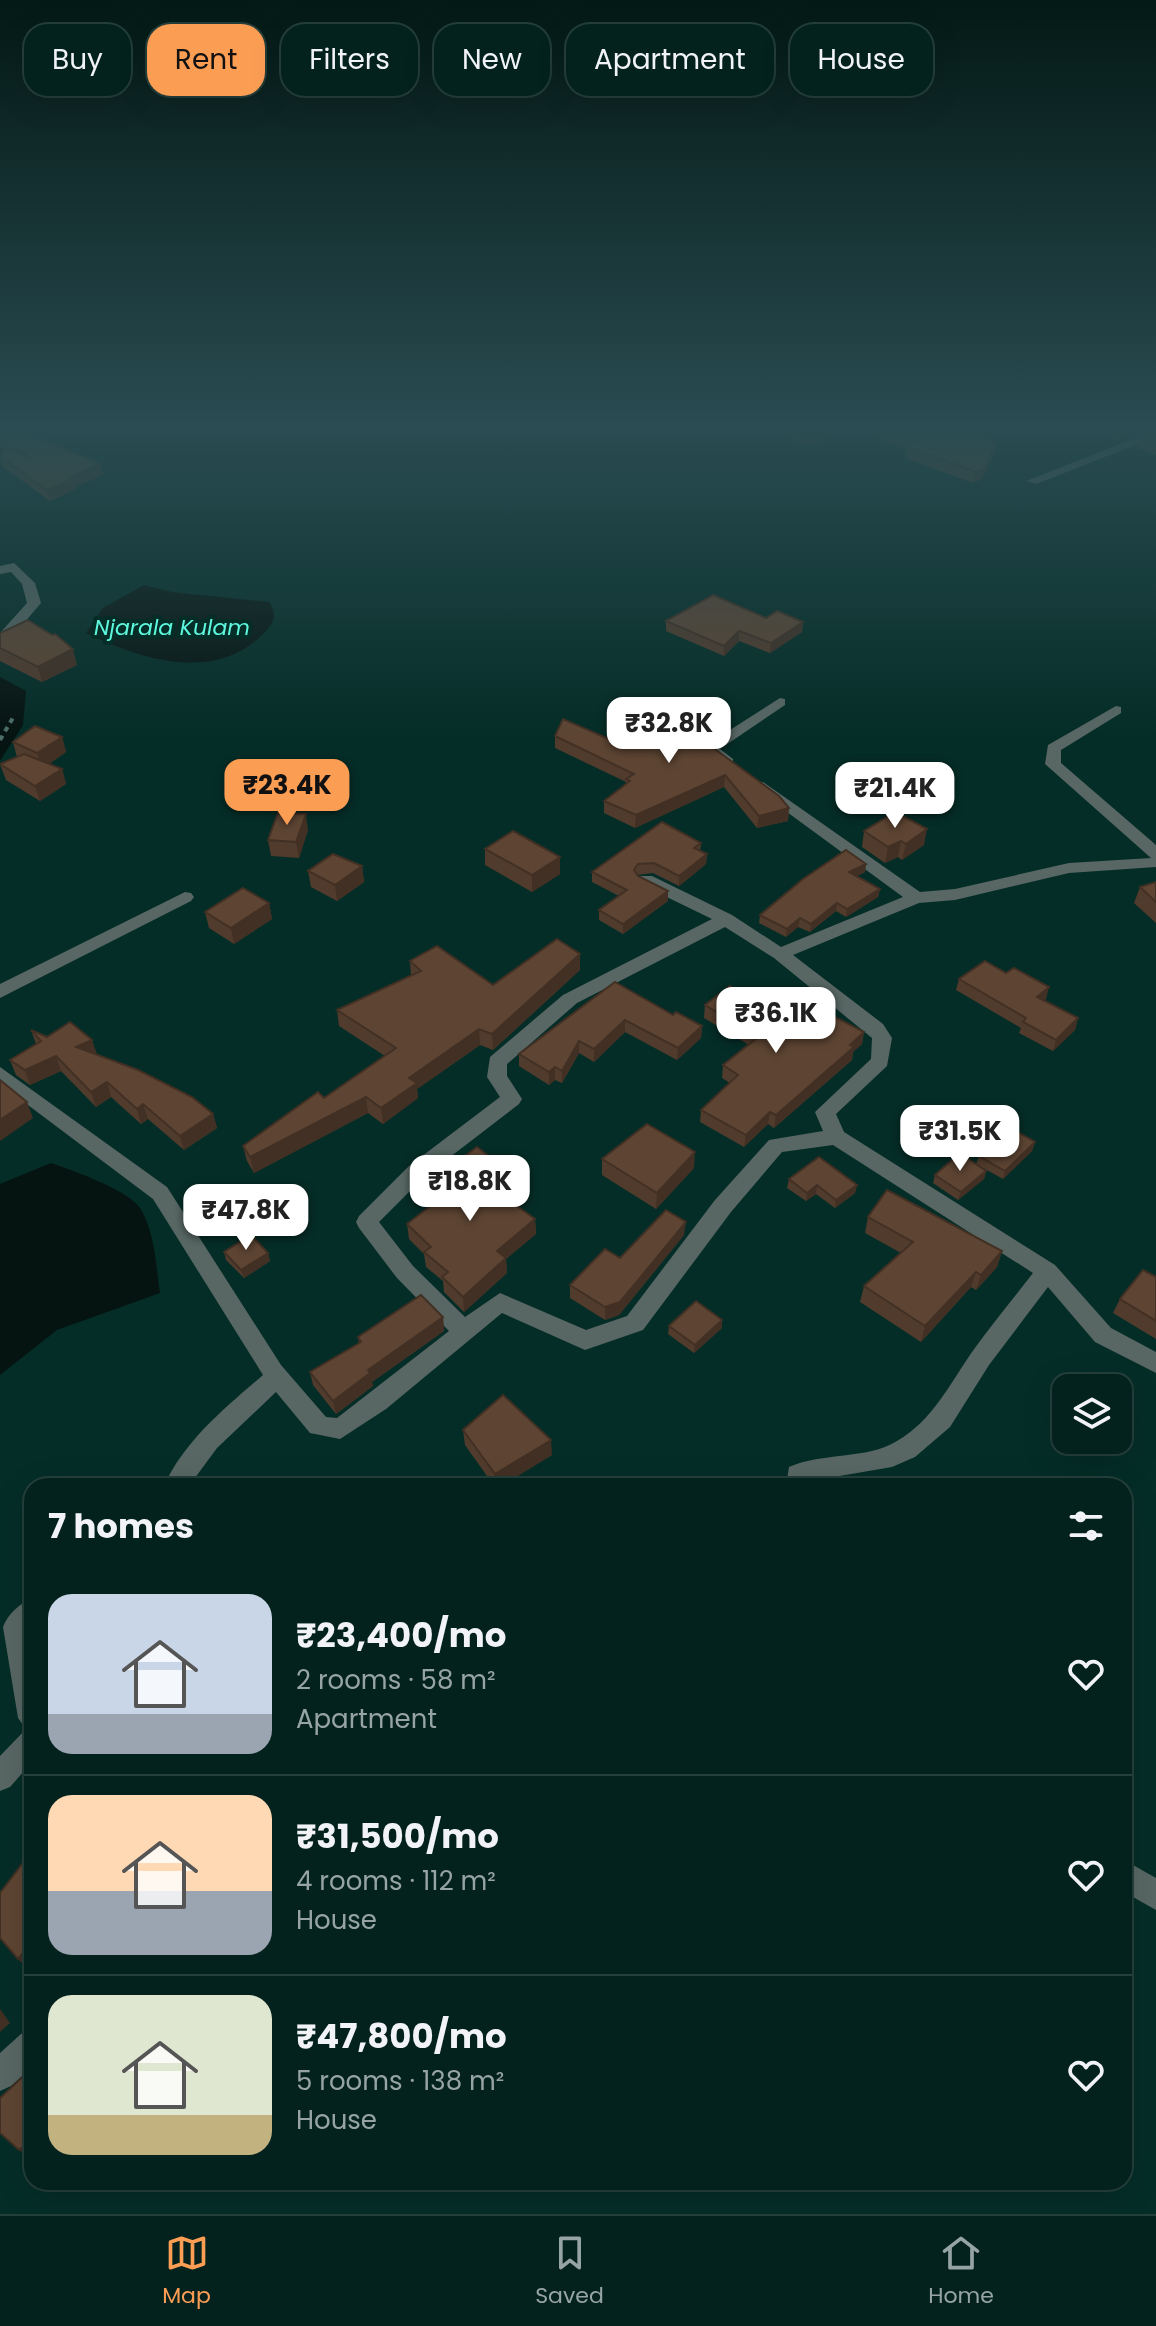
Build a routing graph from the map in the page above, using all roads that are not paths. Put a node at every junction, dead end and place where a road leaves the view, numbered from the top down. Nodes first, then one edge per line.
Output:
1 (0, 570) edge
2 (0, 642) edge
3 (780, 702) dead end
4 (1116, 710) dead end
5 (1156, 854) edge
6 (1156, 862) edge
7 (646, 880) edge
8 (185, 897) dead end
9 (916, 898) junction
10 (726, 919) junction
11 (780, 954) junction
12 (0, 992) edge
13 (0, 1074) edge
14 (836, 1137) junction
15 (1047, 1271) junction
16 (465, 1332) junction
17 (1156, 1363) edge
18 (277, 1377) junction
19 (180, 1478) edge
20 (798, 1478) edge
21 (24, 1619) edge
22 (24, 1672) edge
23 (24, 1750) edge
24 (0, 1777) edge
25 (1132, 1880) edge
26 (1156, 1895) edge
27 (24, 2052) edge
28 (0, 2075) edge

1 - 2 street
3 - 9 street
4 - 5 street
6 - 9 street
7 - 10 street
8 - 12 street
9 - 11 street
10 - 11 street
10 - 16 street
11 - 14 street
13 - 18 street
14 - 15 street
14 - 16 street
15 - 17 street
15 - 20 street
16 - 18 street
18 - 19 street
21 - 22 street
23 - 24 street
25 - 26 street
27 - 28 street

